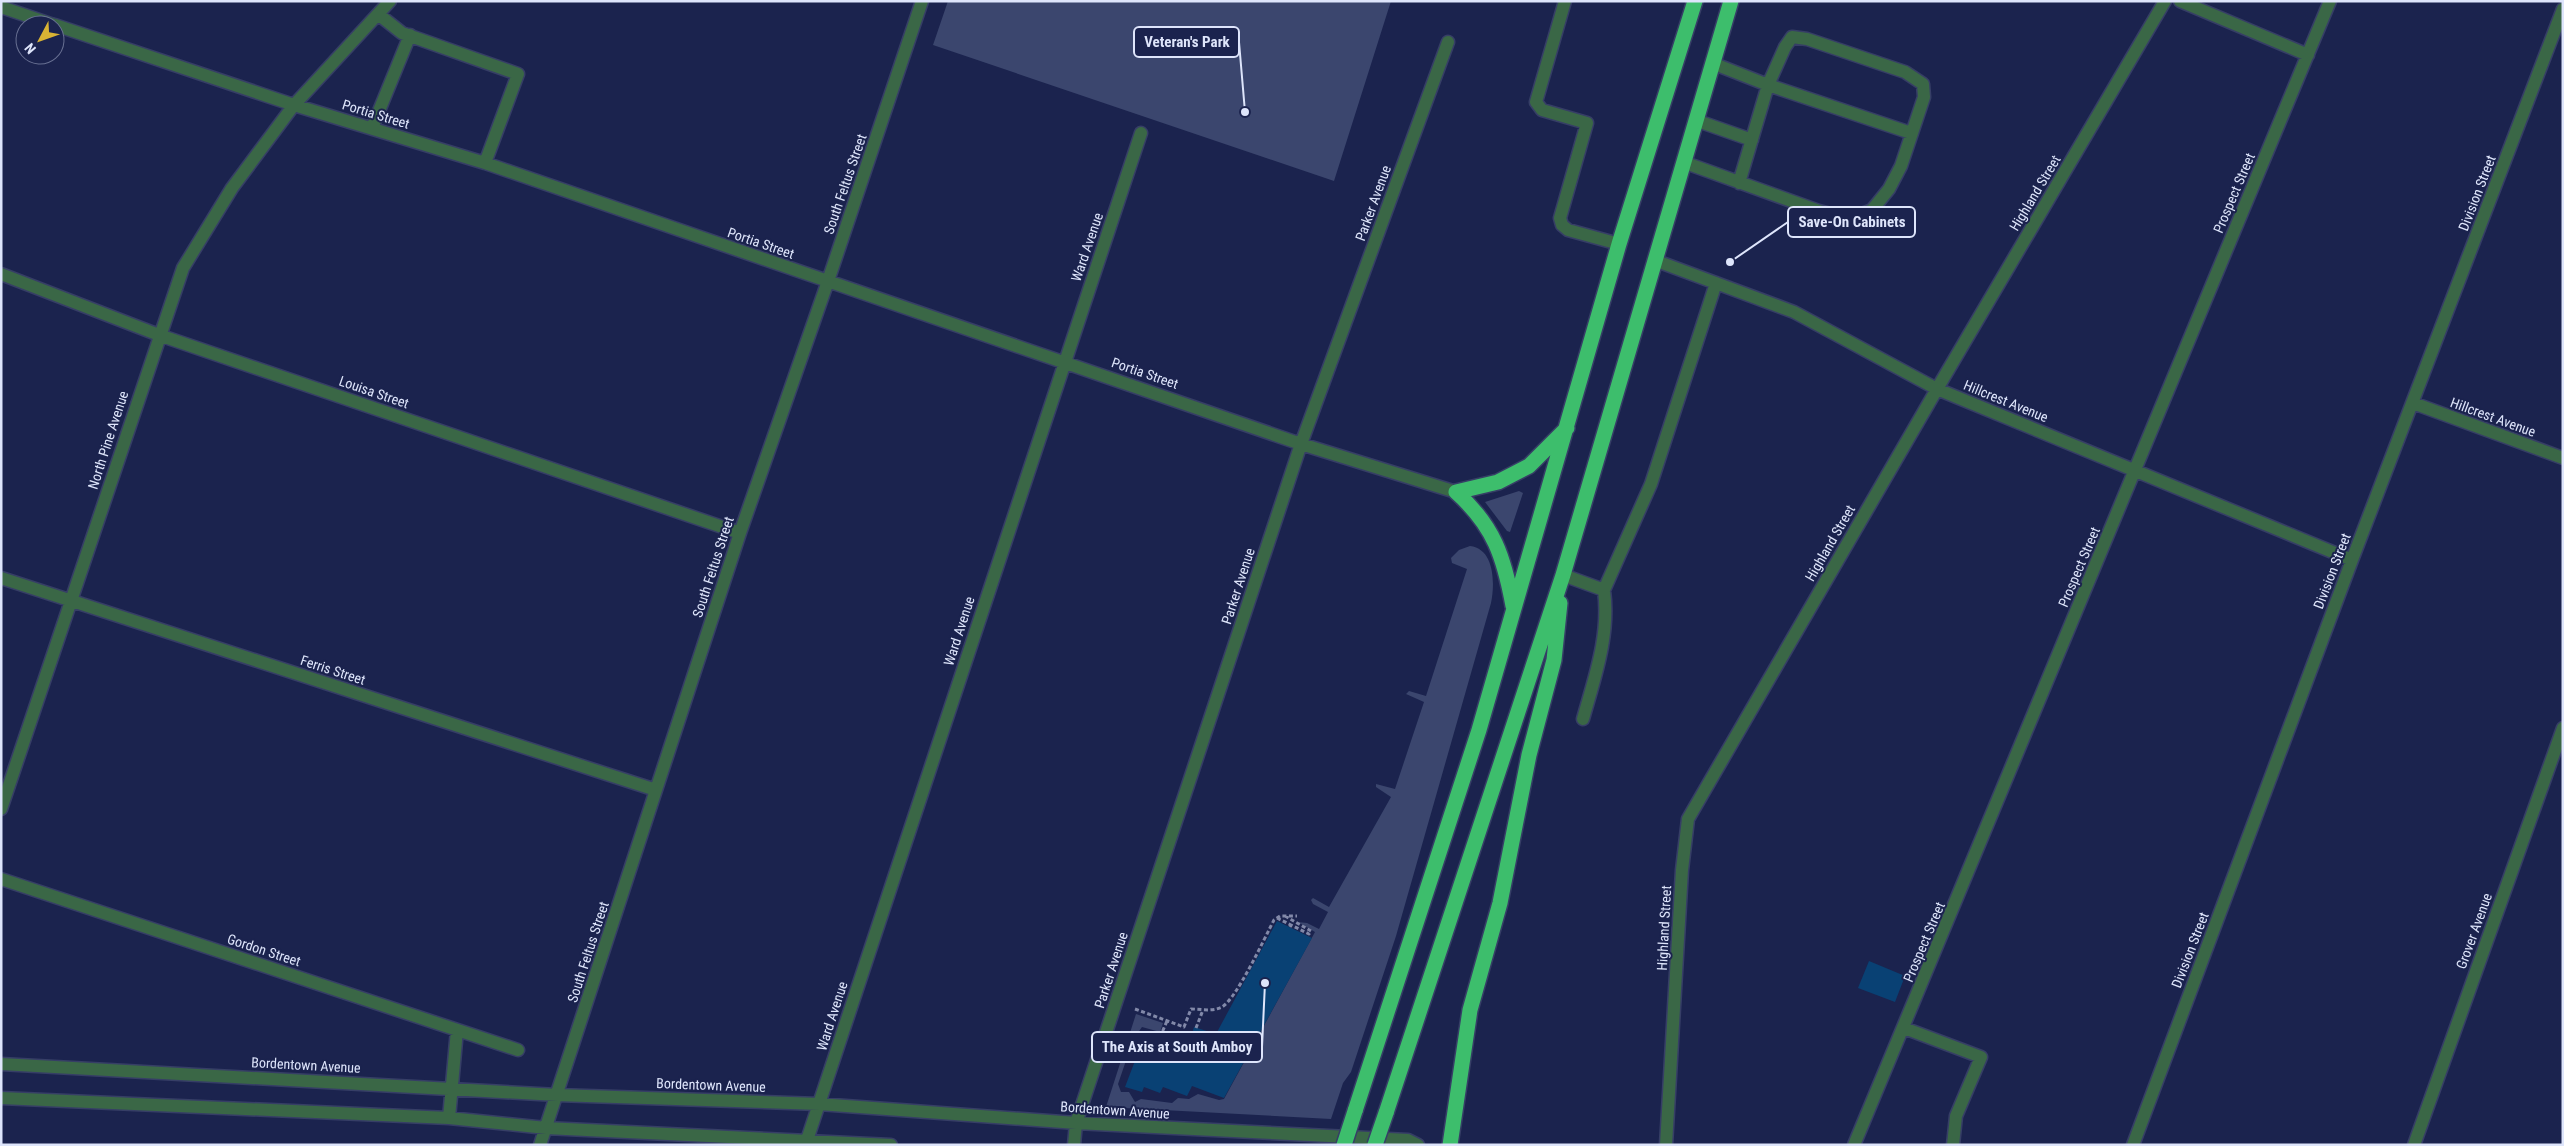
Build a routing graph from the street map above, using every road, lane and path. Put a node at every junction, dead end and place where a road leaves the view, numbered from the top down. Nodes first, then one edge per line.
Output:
1 (390, 1) edge
2 (922, 1) edge
3 (1565, 1) edge
4 (1695, 1) edge
5 (1731, 1) edge
6 (2165, 1) edge
7 (2180, 1) edge
8 (2330, 1) edge
9 (1, 7) edge
10 (2563, 9) edge
11 (378, 14) junction
12 (25, 15) edge
13 (65, 29) edge
14 (410, 36) junction
15 (1448, 42) dead end
16 (2308, 55) junction
17 (1712, 63) junction
18 (1768, 85) junction
19 (294, 105) junction
20 (1695, 120) junction
21 (372, 128) junction
22 (1141, 133) dead end
23 (1911, 134) junction
24 (1752, 140) junction
25 (1683, 162) junction
26 (485, 163) junction
27 (1739, 183) junction
28 (1619, 244) junction
29 (1654, 260) junction
30 (1, 274) edge
31 (828, 282) junction
32 (1716, 283) junction
33 (159, 335) junction
34 (1065, 361) junction
35 (1937, 389) junction
36 (2413, 403) junction
37 (1568, 427) junction
38 (1301, 444) junction
39 (2563, 458) edge
40 (2135, 470) junction
41 (1456, 492) junction
42 (740, 533) junction
43 (2352, 560) junction
44 (1563, 575) junction
45 (1, 578) edge
46 (1604, 590) junction
47 (70, 601) junction
48 (1513, 610) junction
49 (1584, 719) dead end
50 (2563, 728) edge
51 (656, 790) junction
52 (1, 809) edge
53 (1, 878) edge
54 (1284, 916) junction
55 (1297, 916) dead end
56 (1276, 917) junction
57 (1135, 1009) dead end
58 (1203, 1010) junction
59 (1167, 1021) junction
60 (1196, 1028) dead end
61 (1904, 1028) junction
62 (457, 1030) junction
63 (1160, 1037) dead end
64 (1124, 1041) dead end
65 (1140, 1047) dead end
66 (518, 1050) dead end
67 (1, 1064) edge
68 (452, 1088) junction
69 (557, 1095) junction
70 (1, 1098) edge
71 (819, 1104) junction
72 (449, 1118) junction
73 (1076, 1123) junction
74 (546, 1128) junction
75 (1246, 1139) edge
76 (725, 1140) edge
77 (807, 1140) junction
78 (540, 1145) edge
79 (889, 1145) edge
80 (1074, 1145) edge
81 (1344, 1145) edge
82 (1375, 1145) edge
83 (1418, 1145) edge
84 (1450, 1145) edge
85 (1666, 1145) edge
86 (1854, 1145) edge
87 (1953, 1145) edge
88 (2133, 1145) edge
89 (2414, 1145) edge

1 - 11 street, North Pine Avenue
2 - 31 street, South Feltus Street
3 - 28 street
4 - 28 highway
5 - 17 highway
6 - 35 street, Highland Street
7 - 16 street
8 - 16 street, Prospect Street
9 - 12 street, Portia Street
10 - 36 street, Division Street
11 - 14 street
11 - 19 street, North Pine Avenue
13 - 19 street, Portia Street
14 - 21 street
14 - 26 street
15 - 38 street, Parker Avenue
16 - 40 street, Prospect Street
17 - 18 street
17 - 20 highway
18 - 23 street
18 - 23 street
18 - 24 street
19 - 21 street, Portia Street
19 - 33 street, North Pine Avenue
20 - 24 street
20 - 25 highway
21 - 26 street, Portia Street
22 - 34 street, Ward Avenue
23 - 27 street
24 - 27 street
25 - 27 street
25 - 29 highway
26 - 31 street, Portia Street
28 - 37 highway
29 - 32 street, Hillcrest Avenue
29 - 44 highway
30 - 33 street, Louisa Street
31 - 34 street, Portia Street
31 - 42 street, South Feltus Street
32 - 35 street, Hillcrest Avenue
32 - 46 street
33 - 42 street, Louisa Street
33 - 47 street, North Pine Avenue
34 - 38 street, Portia Street
34 - 71 street, Ward Avenue
35 - 40 street, Hillcrest Avenue
35 - 85 street, Highland Street
36 - 39 street, Hillcrest Avenue
36 - 43 street, Division Street
37 - 41 highway
37 - 48 highway
38 - 41 street, Portia Street
38 - 73 street, Parker Avenue
40 - 43 street, Hillcrest Avenue
40 - 61 street, Prospect Street
41 - 48 highway
42 - 51 street, South Feltus Street
43 - 88 street, Division Street
44 - 46 street
44 - 82 highway, bridge
44 - 84 highway
45 - 47 street, Ferris Street
46 - 49 street
47 - 51 street, Ferris Street
47 - 52 street, North Pine Avenue
48 - 81 highway, bridge
50 - 89 street, Grover Avenue
51 - 69 street, South Feltus Street
53 - 62 street, Gordon Street
54 - 55 path
54 - 56 path
54 - 56 path
56 - 58 path
57 - 59 path
58 - 59 path
58 - 60 path
59 - 63 path
61 - 86 street, Prospect Street
61 - 87 street
62 - 66 street, Gordon Street
62 - 68 street
64 - 65 path
67 - 68 street, Bordentown Avenue
68 - 69 street, Bordentown Avenue
68 - 72 street
69 - 71 street, Bordentown Avenue
69 - 74 street, South Feltus Street
70 - 72 street
71 - 73 street, Bordentown Avenue
71 - 77 street, Ward Avenue
72 - 74 street
73 - 75 street, Bordentown Avenue
73 - 80 street, Parker Avenue
74 - 76 street
74 - 78 street, South Feltus Street
75 - 83 street, Bordentown Avenue
76 - 77 street
77 - 79 street

